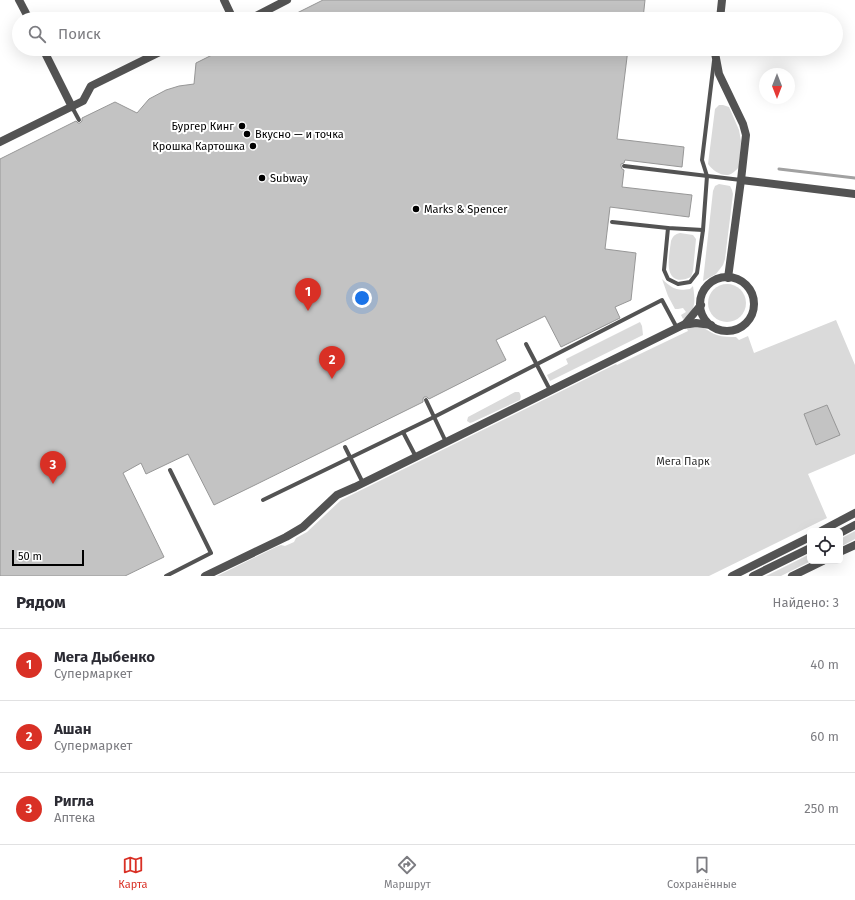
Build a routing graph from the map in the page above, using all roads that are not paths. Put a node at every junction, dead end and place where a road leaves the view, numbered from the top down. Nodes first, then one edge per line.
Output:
1 (19, 0) edge
2 (224, 0) edge
3 (288, 0) edge
4 (722, 0) edge
5 (25, 12) edge
6 (230, 12) edge
7 (264, 12) edge
8 (721, 12) edge
9 (46, 56) edge
10 (152, 56) edge
11 (714, 56) edge
12 (716, 56) edge
13 (72, 107) junction
14 (79, 120) dead end
15 (0, 142) edge
16 (624, 166) dead end
17 (707, 176) junction
18 (741, 180) junction
19 (855, 194) edge
20 (612, 222) dead end
21 (668, 228) junction
22 (703, 230) junction
23 (728, 278) junction
24 (701, 305) junction
25 (710, 325) junction
26 (681, 326) junction
27 (526, 344) dead end
28 (537, 364) junction
29 (550, 391) junction
30 (426, 400) dead end
31 (434, 417) junction
32 (403, 432) junction
33 (446, 442) junction
34 (345, 447) dead end
35 (416, 457) junction
36 (350, 458) junction
37 (170, 470) dead end
38 (363, 483) junction
39 (263, 500) dead end
40 (855, 513) edge
41 (855, 525) edge
42 (827, 528) edge
43 (843, 531) edge
44 (807, 538) edge
45 (855, 545) edge
46 (807, 549) edge
47 (843, 551) edge
48 (817, 564) edge
49 (166, 576) edge
50 (205, 576) edge
51 (732, 576) edge
52 (753, 576) edge
53 (792, 576) edge

1 - 5 street
2 - 6 street
3 - 7 street
4 - 8 street
9 - 13 street
10 - 13 street
11 - 17 lane
12 - 18 street
13 - 14 lane
13 - 15 street
16 - 17 lane
17 - 18 lane
17 - 22 lane
18 - 19 street
18 - 23 street
20 - 21 lane
21 - 22 lane
21 - 22 lane
23 - 24 street
23 - 25 street
24 - 25 street
24 - 26 street
25 - 26 street
26 - 28 lane
26 - 29 street
27 - 28 lane
28 - 29 lane
28 - 31 lane
29 - 33 street
30 - 31 lane
31 - 32 lane
31 - 33 lane
32 - 35 lane
32 - 36 lane
33 - 35 street
34 - 36 lane
35 - 38 street
36 - 38 lane
36 - 39 lane
37 - 49 lane
38 - 50 street
40 - 42 street
41 - 43 street
44 - 51 street
45 - 47 street
46 - 52 street
48 - 53 street

